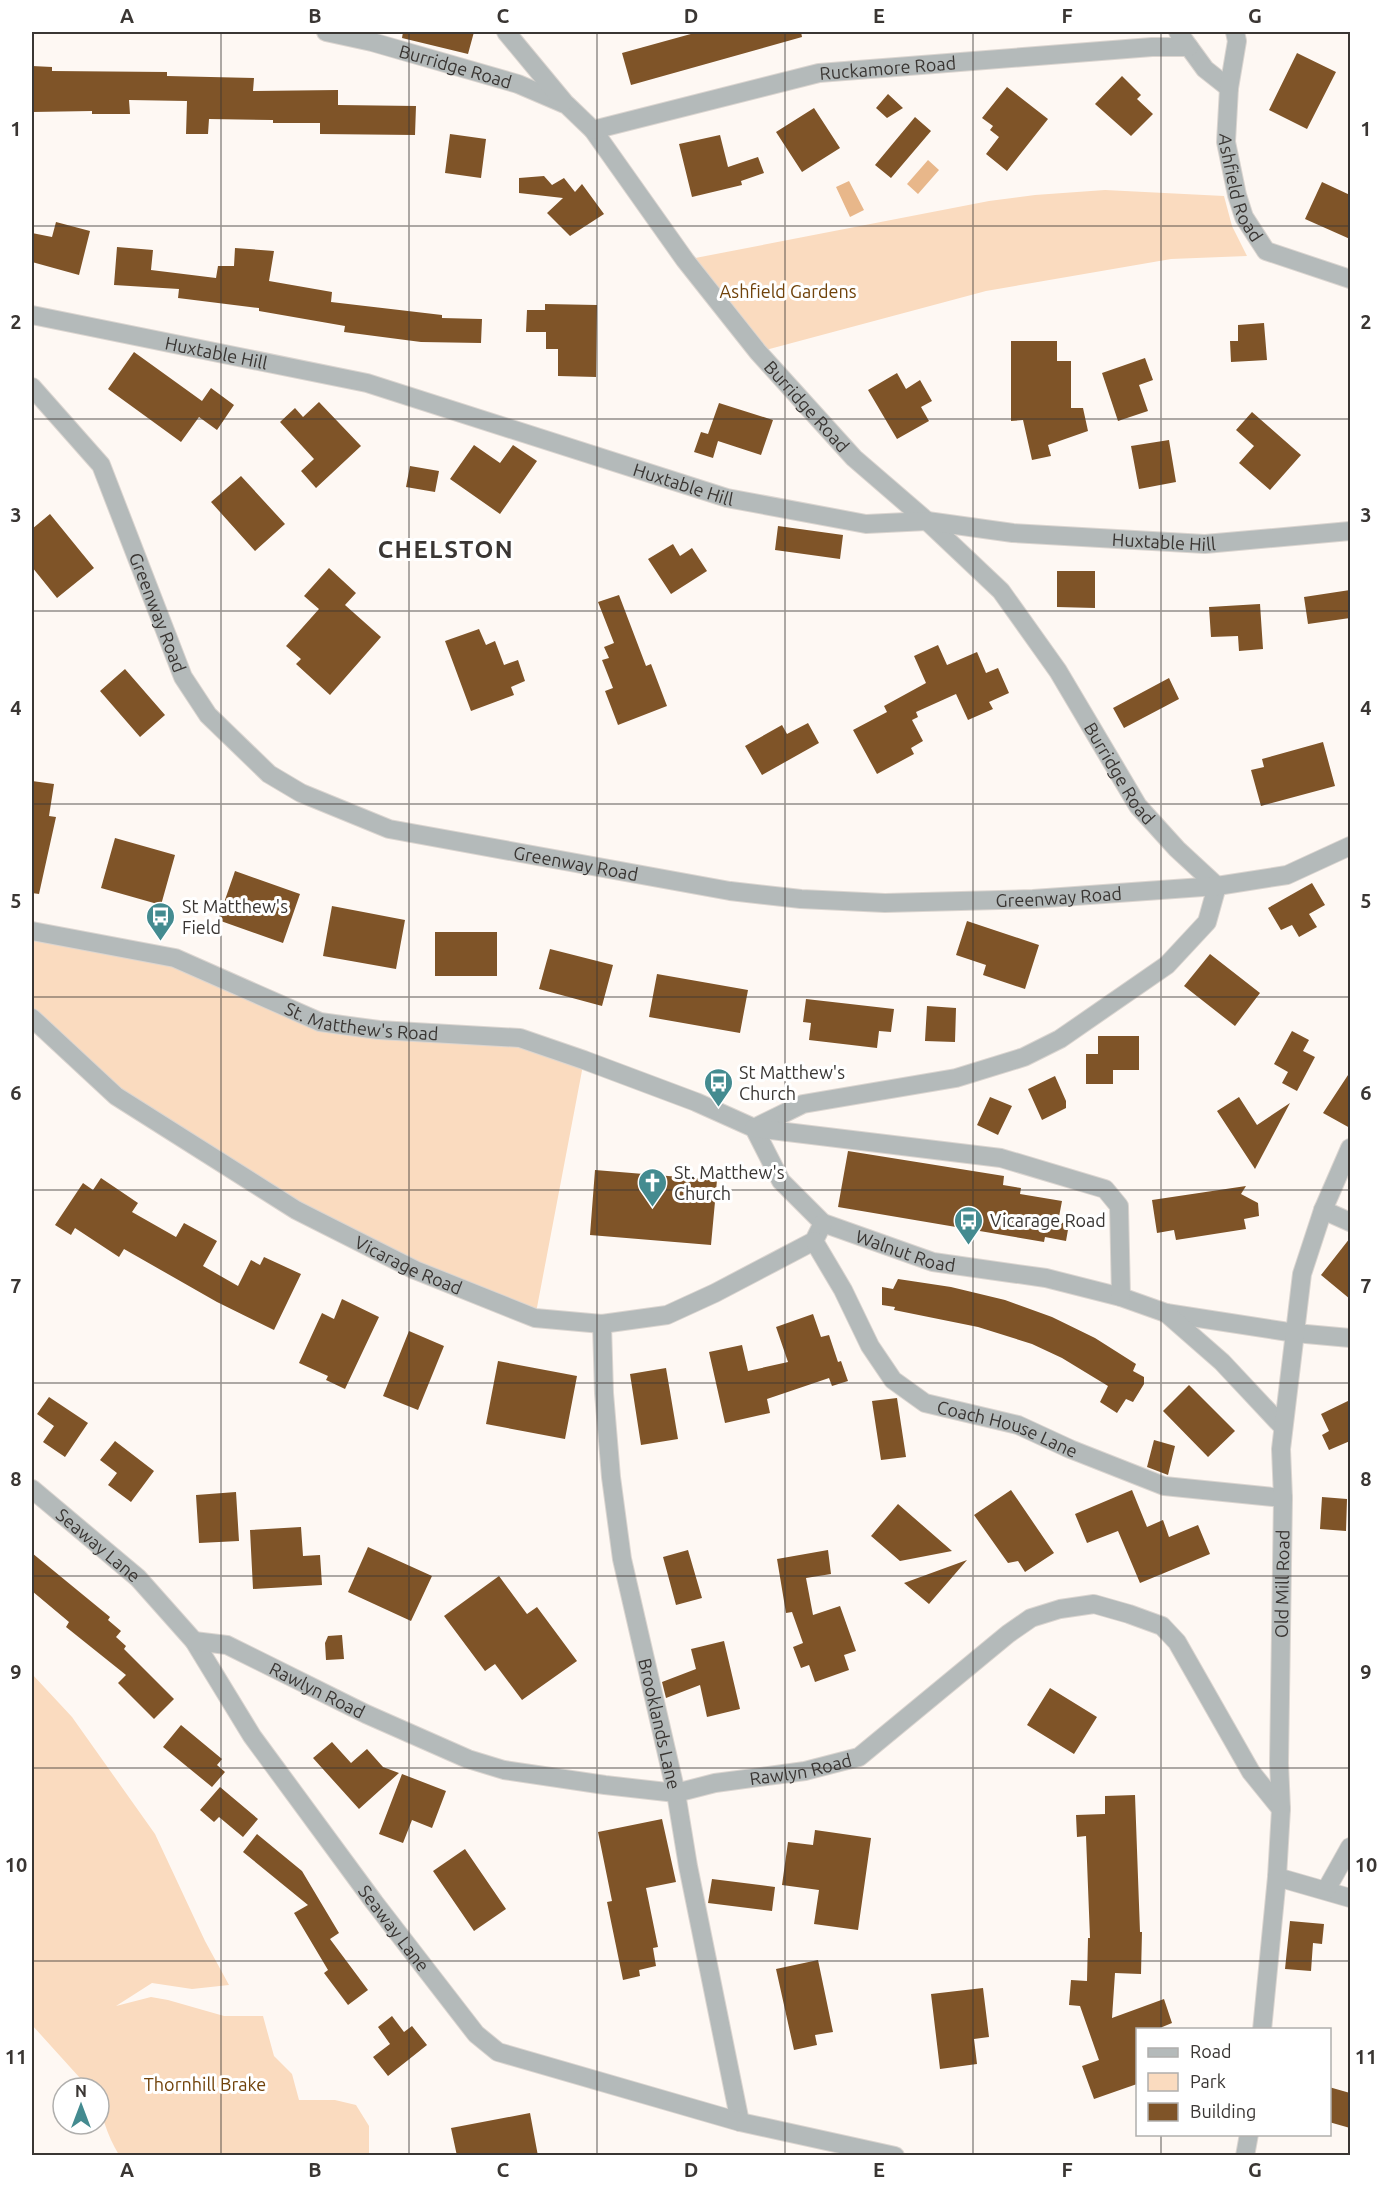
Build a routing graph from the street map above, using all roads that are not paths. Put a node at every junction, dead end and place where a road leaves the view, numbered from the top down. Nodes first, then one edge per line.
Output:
1 (326, 32) edge
2 (506, 32) edge
3 (1178, 32) edge
4 (1235, 32) edge
5 (1189, 47) junction
6 (1229, 88) junction
7 (567, 105) junction
8 (593, 130) junction
9 (1350, 279) edge
10 (32, 315) edge
11 (32, 387) edge
12 (927, 521) junction
13 (1350, 531) edge
14 (1350, 846) edge
15 (1216, 886) junction
16 (32, 931) edge
17 (32, 1018) edge
18 (754, 1128) junction
19 (1350, 1148) edge
20 (1323, 1210) junction
21 (1350, 1222) edge
22 (823, 1223) junction
23 (814, 1240) junction
24 (1121, 1297) junction
25 (1166, 1313) junction
26 (602, 1324) junction
27 (1295, 1334) junction
28 (1350, 1338) edge
29 (1283, 1427) junction
30 (32, 1489) edge
31 (1283, 1498) junction
32 (195, 1641) junction
33 (676, 1793) junction
34 (1281, 1809) junction
35 (1350, 1847) edge
36 (1278, 1877) junction
37 (1326, 1890) junction
38 (1350, 1898) edge
39 (1262, 2028) edge
40 (740, 2122) junction
41 (1249, 2136) edge
42 (895, 2156) edge
43 (1245, 2156) edge

1 - 7 street, Burridge Road
2 - 7 street
3 - 5 street
4 - 6 street, Ashfield Road
5 - 6 street
5 - 8 street, Ruckamore Road
6 - 9 street, Ashfield Road
7 - 8 street, Burridge Road
8 - 12 street, Burridge Road
10 - 12 street, Huxtable Hill
11 - 15 street, Greenway Road
12 - 13 street, Huxtable Hill
12 - 15 street, Burridge Road
14 - 15 street, Greenway Road
15 - 18 street
16 - 18 street, St. Matthew's Road
17 - 26 street, Vicarage Road
18 - 22 street, Walnut Road
18 - 24 street
19 - 20 street, Old Mill Road
20 - 21 street
20 - 27 street, Old Mill Road
22 - 23 street
22 - 24 street, Walnut Road
23 - 26 street, Vicarage Road
23 - 31 street, Coach House Lane
24 - 25 street, Walnut Road
25 - 27 street, Walnut Road
25 - 29 street, Walnut Road
26 - 33 street, Brooklands Lane
27 - 28 street, Walnut Road
27 - 29 street, Old Mill Road
29 - 31 street, Old Mill Road
30 - 32 street, Seaway Lane
31 - 34 street, Old Mill Road
32 - 33 street, Rawlyn Road
32 - 40 street, Seaway Lane
33 - 34 street, Rawlyn Road
33 - 40 street, Brooklands Lane
34 - 36 street, Old Mill Road
35 - 37 street
36 - 37 street
36 - 39 street, Old Mill Road
37 - 38 street
40 - 42 street, Seaway Lane
41 - 43 street

